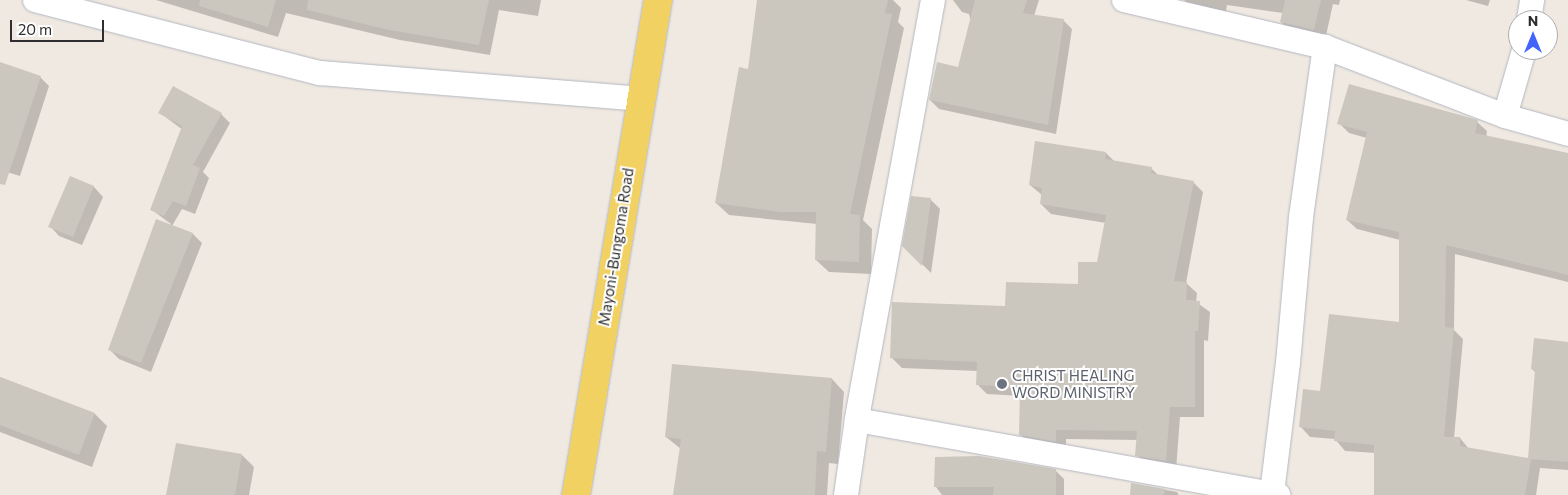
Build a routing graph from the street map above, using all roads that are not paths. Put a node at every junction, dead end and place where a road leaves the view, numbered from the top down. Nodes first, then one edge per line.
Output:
1 (34, 0) edge
2 (658, 0) edge
3 (933, 0) edge
4 (1124, 0) edge
5 (1325, 47) junction
6 (1521, 60) edge
7 (640, 99) junction
8 (1506, 116) junction
9 (1568, 134) edge
10 (858, 420) junction
11 (1275, 494) edge
12 (576, 495) edge
13 (846, 495) edge

1 - 7 street
2 - 7 main road, Mayoni-Bungoma Road
3 - 10 street
4 - 5 street
5 - 8 street
5 - 11 street
6 - 8 street
7 - 12 main road, Mayoni-Bungoma Road
8 - 9 street
10 - 11 street
10 - 13 street

